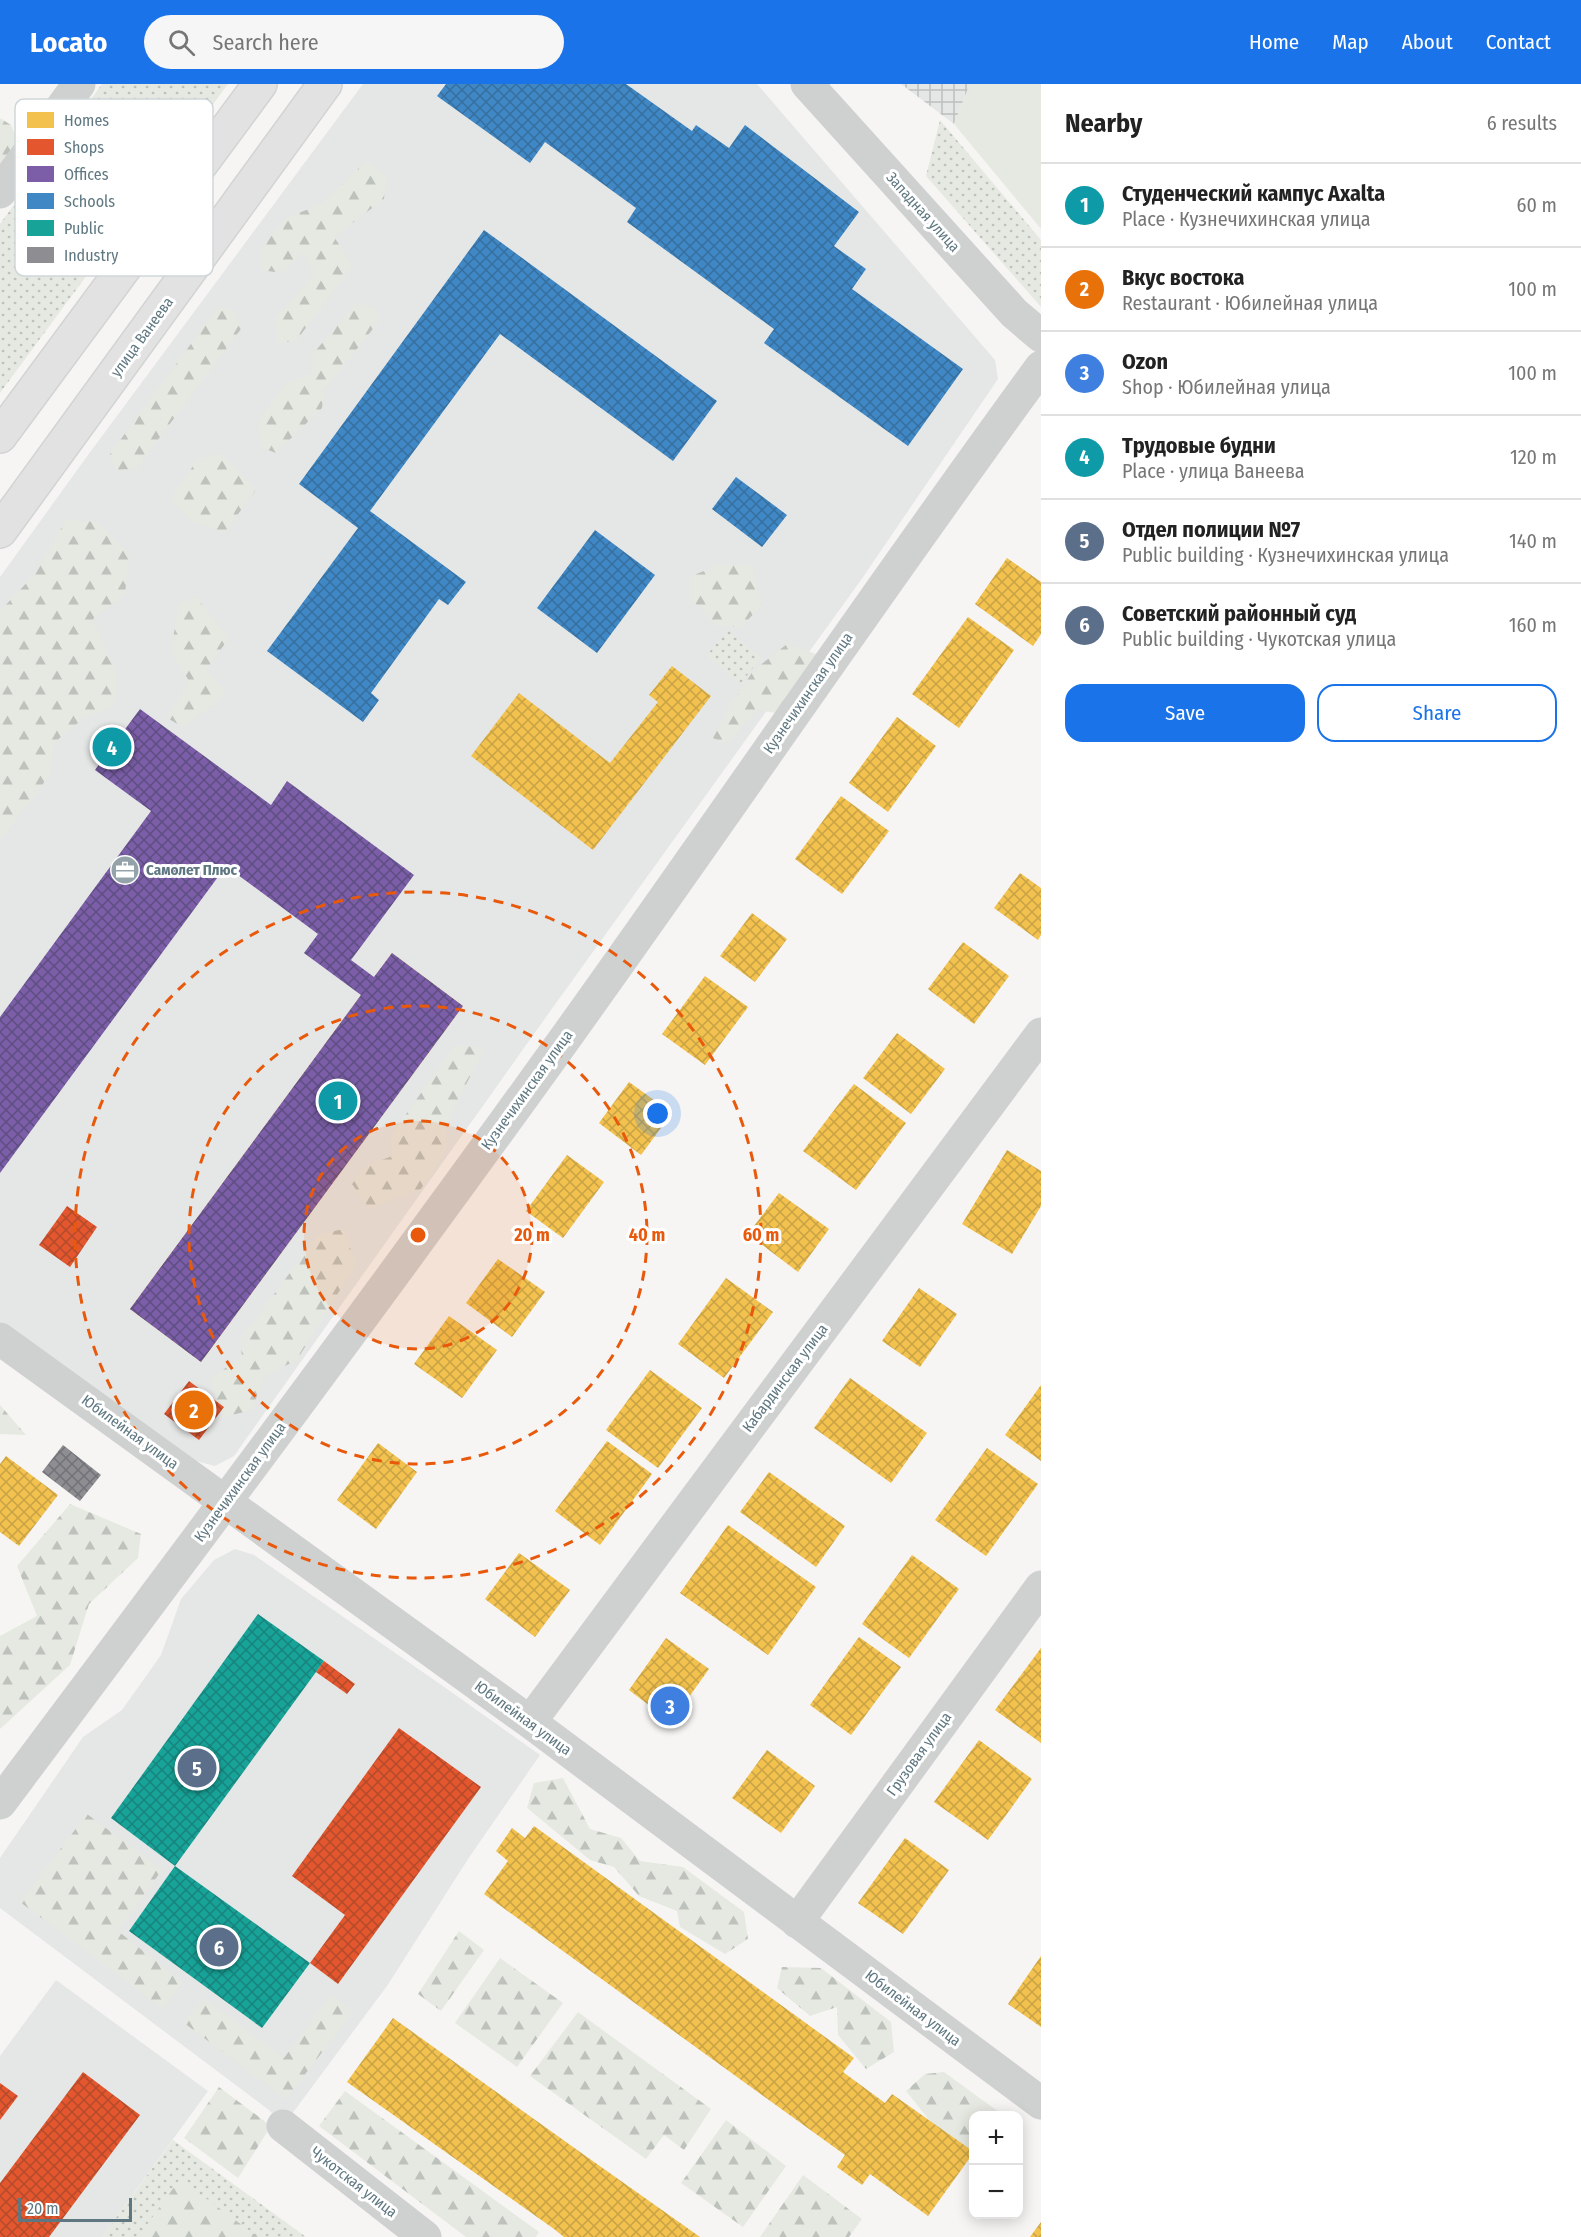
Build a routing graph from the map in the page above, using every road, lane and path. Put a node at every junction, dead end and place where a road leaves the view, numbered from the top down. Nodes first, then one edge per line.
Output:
1 (79, 84) edge
2 (260, 84) edge
3 (325, 84) edge
4 (807, 84) edge
5 (68, 99) edge
6 (213, 148) edge
7 (15, 171) edge
8 (0, 192) edge
9 (213, 238) edge
10 (118, 276) edge
11 (185, 276) edge
12 (1041, 336) edge
13 (1041, 367) edge
14 (0, 436) edge
15 (0, 531) edge
16 (1041, 1034) edge
17 (0, 1339) edge
18 (225, 1502) junction
19 (1041, 1587) edge
20 (530, 1722) junction
21 (0, 1803) edge
22 (797, 1922) junction
23 (1041, 2103) edge
24 (283, 2126) dead end
25 (425, 2237) edge

1 - 5 street
2 - 6 main road
3 - 9 main road, улица Ванеева
4 - 12 street, Западная улица
7 - 8 street
10 - 14 main road
11 - 15 main road, улица Ванеева
13 - 18 street, Кузнечихинская улица
16 - 20 street, Кабардинская улица
17 - 18 street, Юбилейная улица
18 - 20 street, Юбилейная улица
18 - 21 street, Кузнечихинская улица
19 - 22 street, Грузовая улица
20 - 22 street, Юбилейная улица
22 - 23 street, Юбилейная улица
24 - 25 street, Чукотская улица

